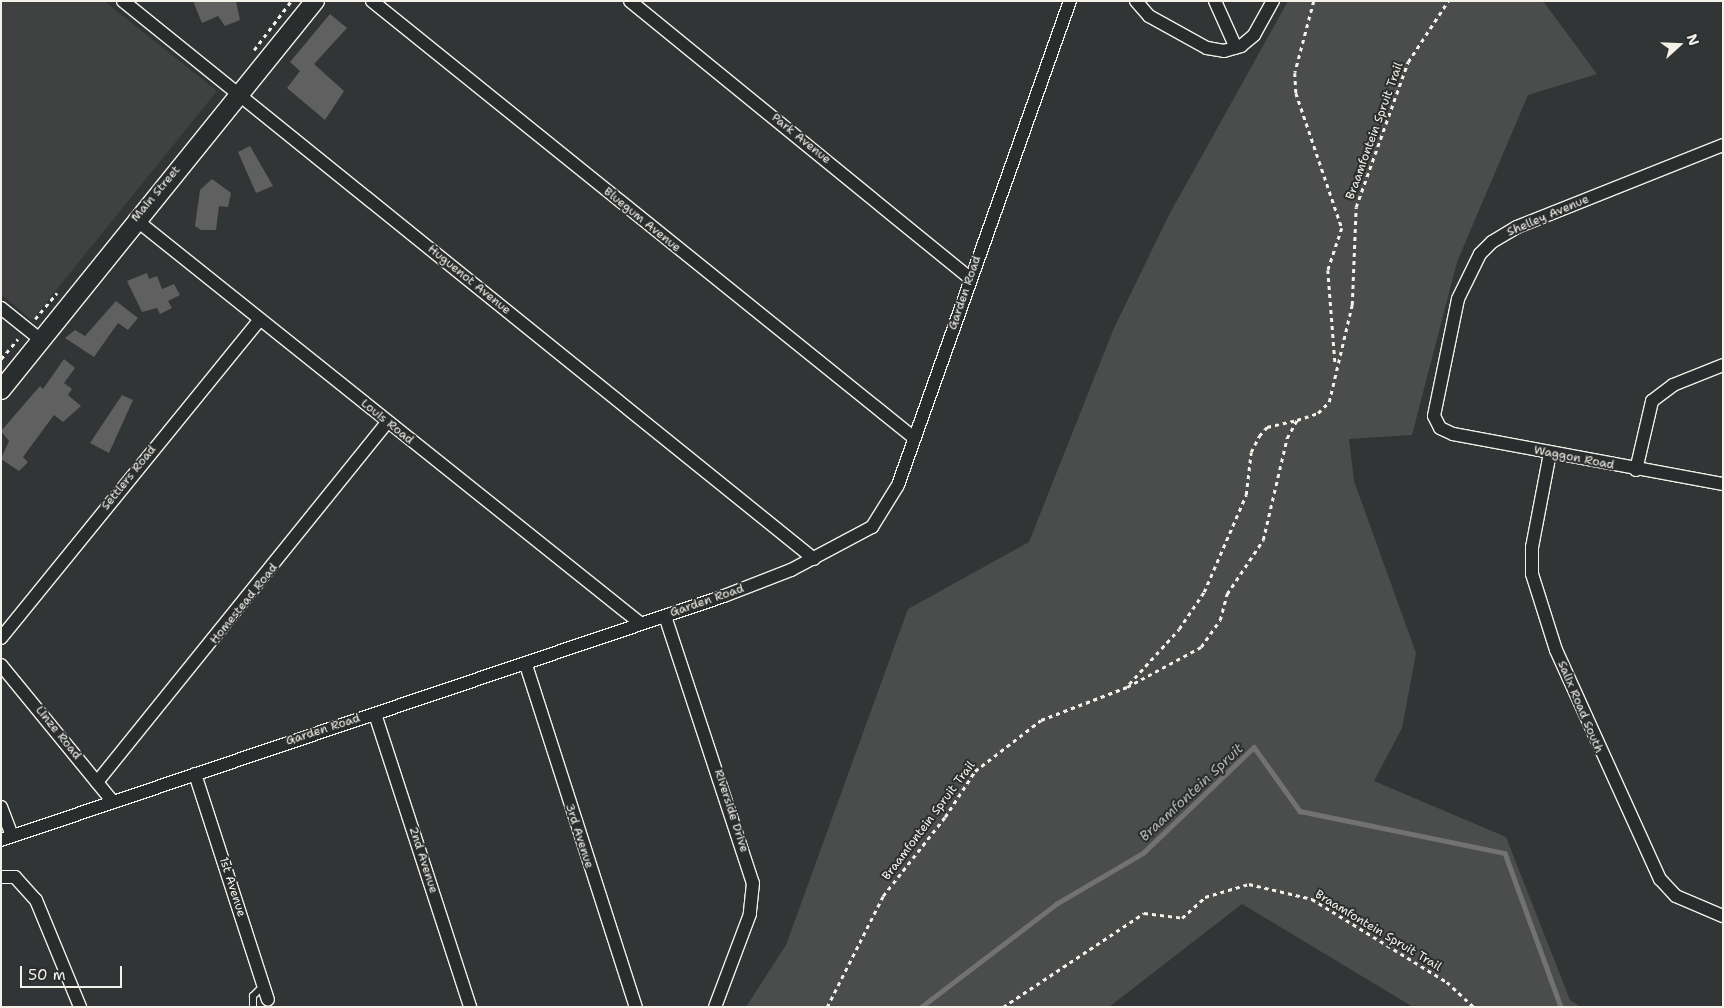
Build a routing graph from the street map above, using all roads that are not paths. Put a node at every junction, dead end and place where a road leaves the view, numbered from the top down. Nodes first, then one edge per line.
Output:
1 (123, 1) edge
2 (315, 1) edge
3 (372, 1) edge
4 (630, 1) edge
5 (1070, 1) edge
6 (1136, 1) edge
7 (1215, 1) edge
8 (1273, 1) edge
9 (1236, 48) junction
10 (242, 96) junction
11 (1723, 145) edge
12 (135, 219) junction
13 (970, 278) junction
14 (1, 308) edge
15 (259, 320) junction
16 (41, 340) junction
17 (1723, 365) edge
18 (1, 390) edge
19 (1434, 416) joint
20 (387, 422) junction
21 (913, 437) junction
22 (1550, 453) junction
23 (1636, 470) junction
24 (1723, 484) edge
25 (814, 559) junction
26 (665, 616) junction
27 (640, 623) junction
28 (1, 638) edge
29 (1, 665) edge
30 (526, 665) junction
31 (375, 714) junction
32 (194, 774) junction
33 (97, 782) junction
34 (113, 802) junction
35 (1, 807) edge
36 (7, 838) edge
37 (1, 877) edge
38 (1723, 916) edge
39 (263, 986) junction
40 (268, 1000) dead end
41 (80, 1007) edge
42 (253, 1007) edge
43 (470, 1007) edge
44 (636, 1007) edge
45 (715, 1007) edge

1 - 10 street, Huguenot Avenue
2 - 10 street, Main Street
3 - 21 street, Bluegum Avenue
4 - 13 street, Park Avenue
5 - 13 street, Garden Road
6 - 9 street
7 - 9 street
8 - 9 street
10 - 12 street, Main Street
10 - 25 street, Huguenot Avenue
11 - 19 street, Shelley Avenue
12 - 15 street, Louis Road
12 - 16 street, Main Street
13 - 21 street, Garden Road
14 - 16 street
15 - 20 street, Louis Road
15 - 28 street, Settlers Road
16 - 18 street, Main Street
17 - 23 street
19 - 22 street, Waggon Road
20 - 27 street, Louis Road
20 - 33 street, Homestead Road
21 - 25 street, Garden Road
22 - 23 street, Waggon Road
22 - 38 street, Salix Road South
23 - 24 street, Waggon Road
25 - 26 street, Garden Road
26 - 27 street, Garden Road
26 - 45 street, Riverside Drive
27 - 30 street, Garden Road
29 - 33 street, Linze Road
30 - 31 street, Garden Road
30 - 44 street, 3rd Avenue
31 - 32 street, Garden Road
31 - 43 street, 2nd Avenue
32 - 34 street, Garden Road
32 - 39 street, 1st Avenue
33 - 34 street, Linze Road
34 - 36 street, Garden Road
35 - 36 street
37 - 41 street
39 - 40 street, 1st Avenue
39 - 42 lane

